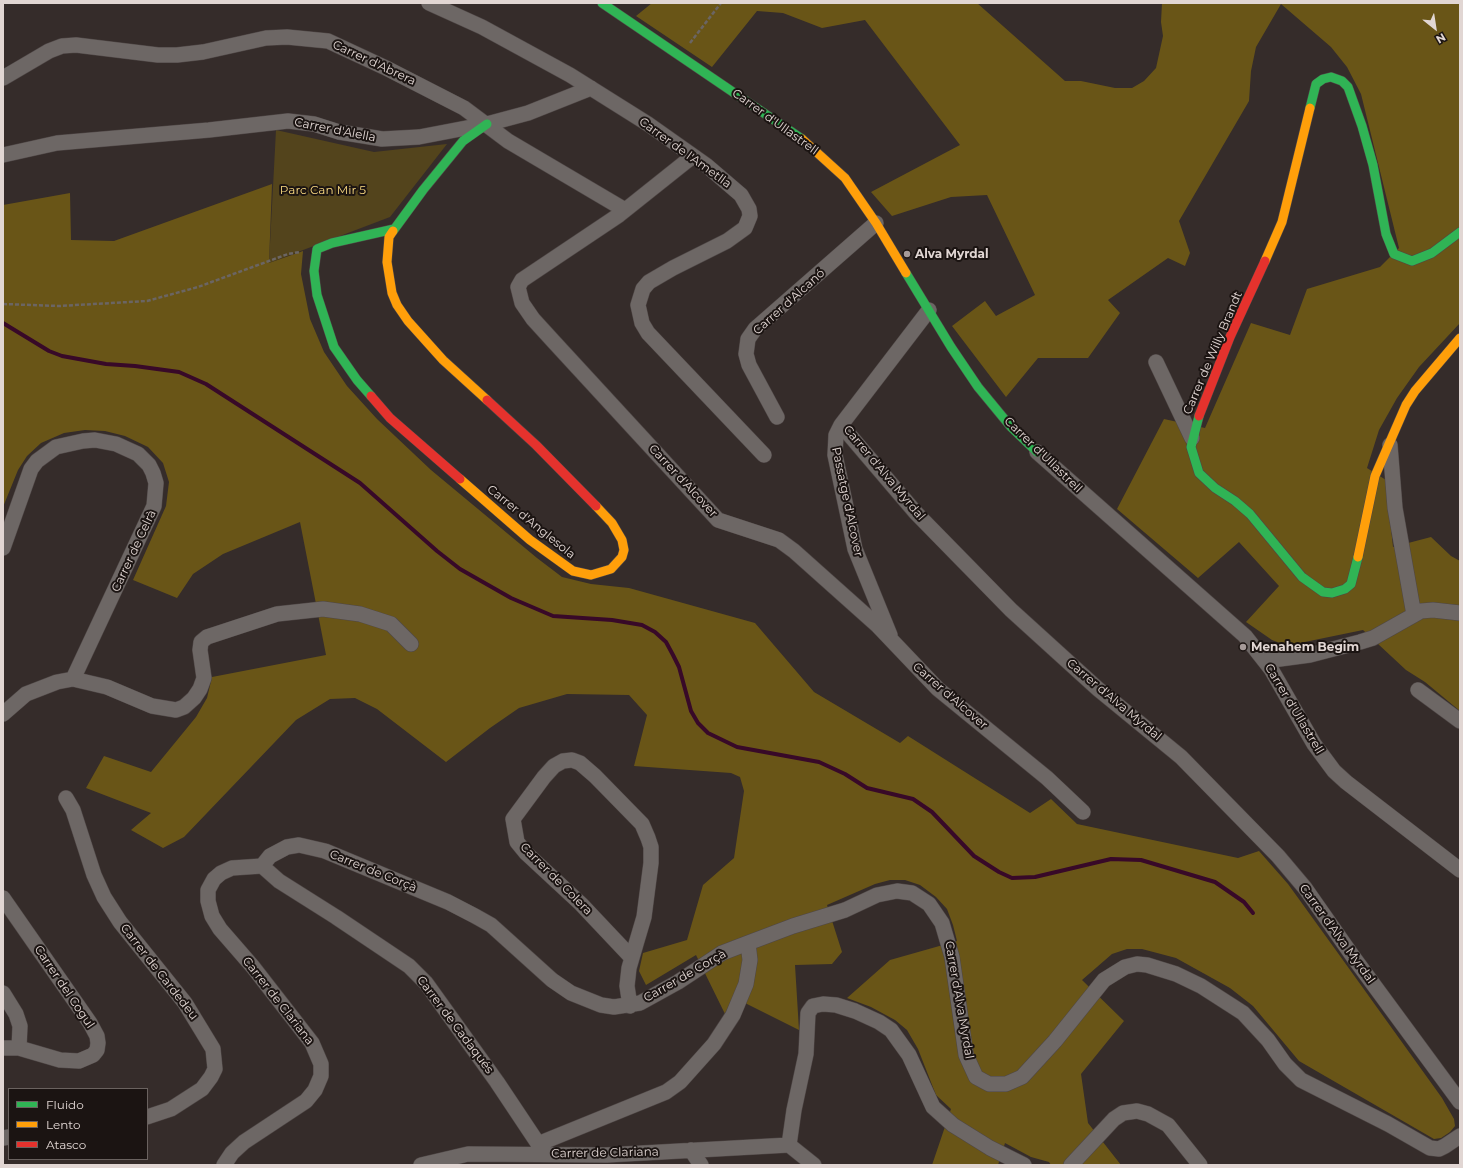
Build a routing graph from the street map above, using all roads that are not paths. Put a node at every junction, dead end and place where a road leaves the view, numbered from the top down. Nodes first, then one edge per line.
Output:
1 (429, 3) edge
2 (602, 3) edge
3 (3, 78) edge
4 (591, 88) junction
5 (487, 124) junction
6 (3, 155) edge
7 (693, 156) junction
8 (625, 210) junction
9 (876, 223) junction
10 (394, 229) junction
11 (1460, 232) edge
12 (928, 310) junction
13 (1460, 338) edge
14 (1156, 362) dead end
15 (777, 417) dead end
16 (841, 425) junction
17 (1192, 438) junction
18 (1390, 444) junction
19 (1037, 452) joint
20 (764, 455) dead end
21 (3, 548) edge
22 (1460, 613) edge
23 (1414, 615) junction
24 (411, 644) dead end
25 (894, 645) junction
26 (1265, 660) junction
27 (73, 679) junction
28 (1418, 690) dead end
29 (3, 714) edge
30 (1460, 721) edge
31 (66, 798) dead end
32 (1083, 812) dead end
33 (262, 866) junction
34 (1460, 870) edge
35 (3, 898) edge
36 (748, 944) junction
37 (632, 958) junction
38 (3, 993) edge
39 (630, 1006) junction
40 (3, 1048) edge
41 (19, 1048) junction
42 (3, 1055) edge
43 (1460, 1102) edge
44 (148, 1117) edge
45 (1460, 1136) edge
46 (790, 1145) junction
47 (541, 1149) junction
48 (690, 1150) junction
49 (224, 1165) edge
50 (421, 1165) edge
51 (701, 1165) edge
52 (814, 1165) edge
53 (1024, 1165) edge
54 (1071, 1165) edge
55 (1200, 1165) edge

1 - 4 street, Carrer de l'Ametlla
2 - 9 street, Carrer d'Ullastrell
3 - 5 street, Carrer d'Abrera
4 - 5 street, Carrer d'Alella
4 - 7 street, Carrer de l'Ametlla
5 - 6 street, Carrer d'Alella
5 - 8 street, Carrer d'Abrera
5 - 10 street, Carrer d'Anglesola
7 - 8 street, Carrer d'Alcover
7 - 20 street, Carrer de l'Ametlla
8 - 25 street, Carrer d'Alcover
9 - 12 street, Carrer d'Ullastrell
9 - 15 street, Carrer d'Alcanó
10 - 10 street, Carrer d'Anglesola
11 - 17 street, Carrer de Willy Brandt
12 - 16 street, Carrer d'Alva Myrdal
12 - 19 street, Carrer d'Ullastrell
13 - 18 street, Carrer de Willy Brandt
14 - 17 street
16 - 25 street, Passatge d'Alcover
16 - 43 street, Carrer d'Alva Myrdal
17 - 18 street, Carrer de Willy Brandt
18 - 23 street
19 - 26 street, Carrer d'Ullastrell
21 - 27 street, Carrer de Celrà
22 - 23 street
23 - 26 street
24 - 27 street
25 - 32 street, Carrer d'Alcover
26 - 34 street, Carrer d'Ullastrell
27 - 29 street
28 - 30 street
31 - 44 street, Carrer de Cardedeu
33 - 39 street, Carrer de Corçà
33 - 47 street, Carrer de Cadaqués
33 - 49 street, Carrer de Clariana
35 - 41 street, Carrer del Cogul
36 - 39 street, Carrer de Corçà
36 - 45 street, Carrer d'Alva Myrdal
36 - 47 street
37 - 37 street, Carrer de Colera
37 - 39 street, Carrer de Colera
38 - 41 street
40 - 41 street, Carrer del Cogul
41 - 42 street
46 - 48 street, Carrer de Clariana
46 - 52 street
46 - 53 street
47 - 48 street, Carrer de Clariana
47 - 50 street, Carrer de Clariana
48 - 51 street
54 - 55 street

